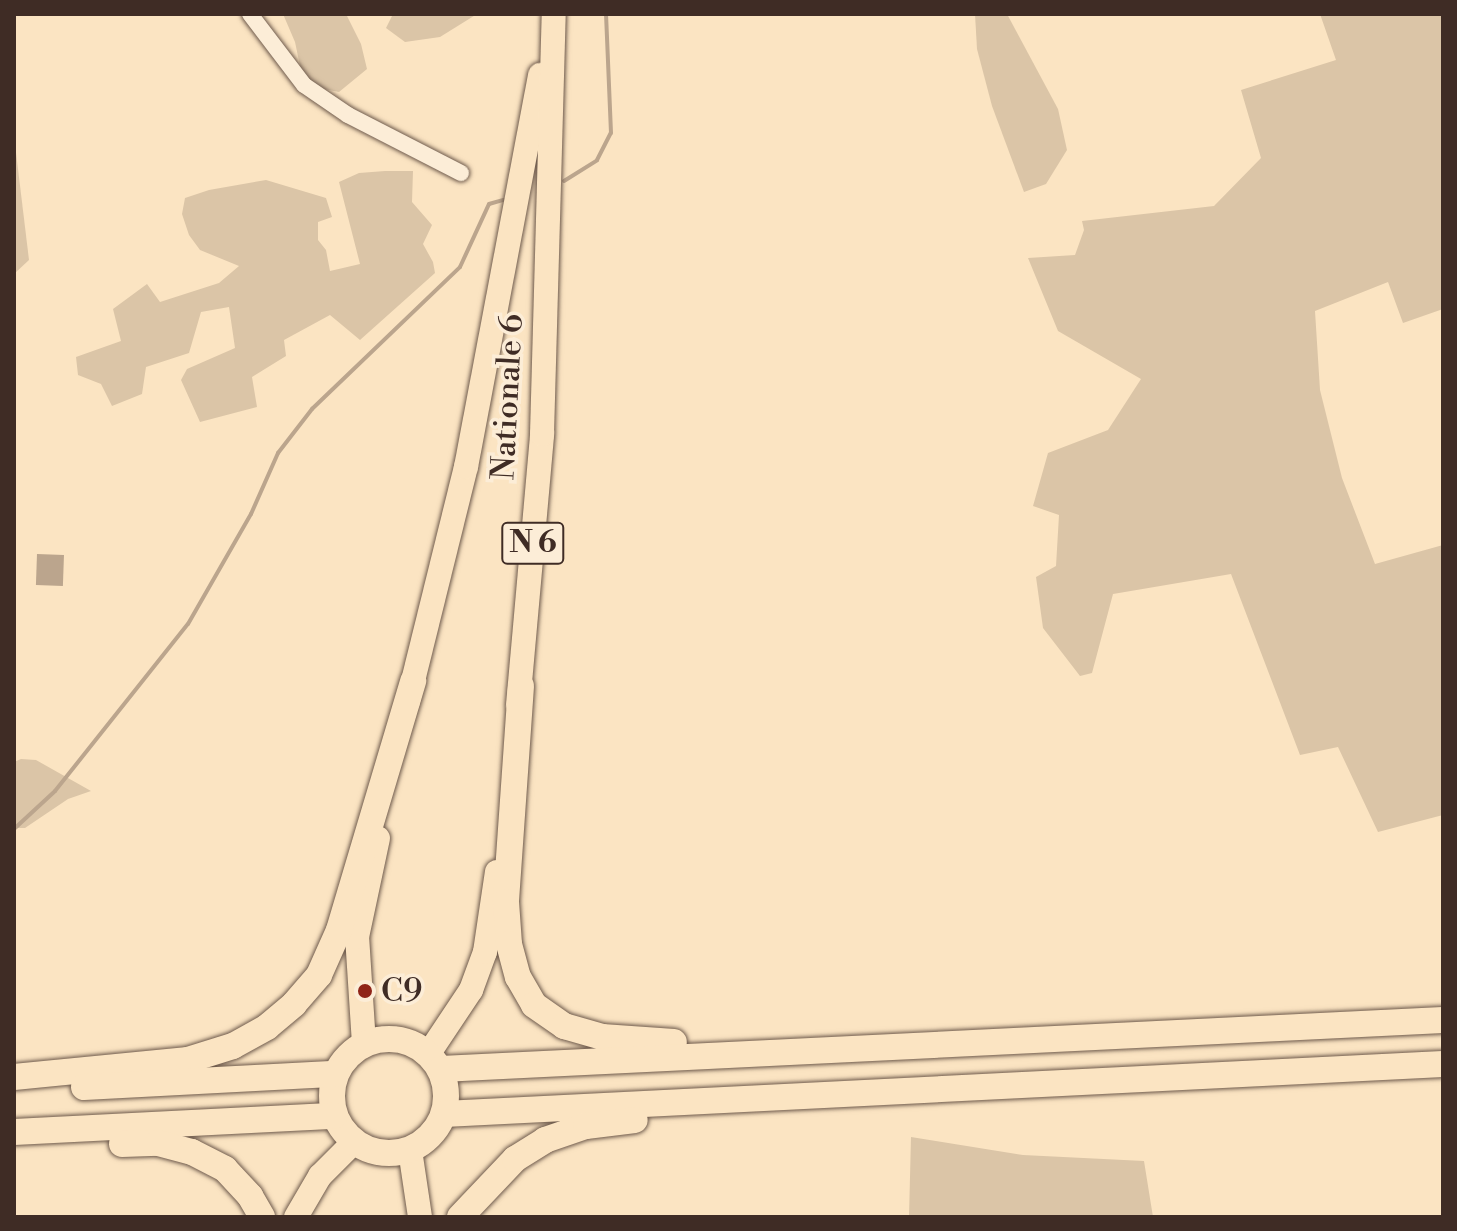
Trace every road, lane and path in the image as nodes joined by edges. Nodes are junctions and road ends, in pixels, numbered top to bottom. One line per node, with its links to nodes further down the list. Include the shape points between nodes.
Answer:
1 (250, 14): 3 (street, via 304,85 348,115)
2 (553, 14): 4 (main road, Nationale 6 / N 6, via 466,467); 5 (main road, Nationale 6 / N 6, via 542,434)
3 (461, 173)
4 (413, 681): 8 (main road, Nationale 6 / N 6, via 357,937); 12 (highway, via 339,930 319,975 294,1004 233,1046 188,1060)
5 (521, 686): 7 (highway, via 506,902 509,944 518,977 534,1005 564,1026 602,1037 653,1042); 9 (main road, Nationale 6 / N 6, via 485,952)
6 (1443, 1020): 7 (highway)
7 (1066, 1040): 9 (highway)
8 (364, 1044): 9 (highway, via 398,1039); 11 (highway)
9 (435, 1061): 15 (highway, via 447,1099)
10 (1443, 1064): 13 (highway)
11 (336, 1074): 14 (highway); 16 (highway)
12 (14, 1077)
13 (1068, 1083): 15 (highway); 24 (highway, via 586,1126 545,1140 515,1159)
14 (14, 1091)
15 (444, 1114): 20 (highway, via 431,1135)
16 (335, 1116): 17 (highway); 18 (highway)
17 (14, 1132)
18 (354, 1142): 20 (highway, via 391,1154); 22 (main road, via 320,1176)
19 (14, 1147): 21 (highway, via 158,1143 192,1152 225,1169)
20 (410, 1150): 23 (main road)
21 (262, 1217)
22 (296, 1217)
23 (420, 1217)
24 (460, 1217)

